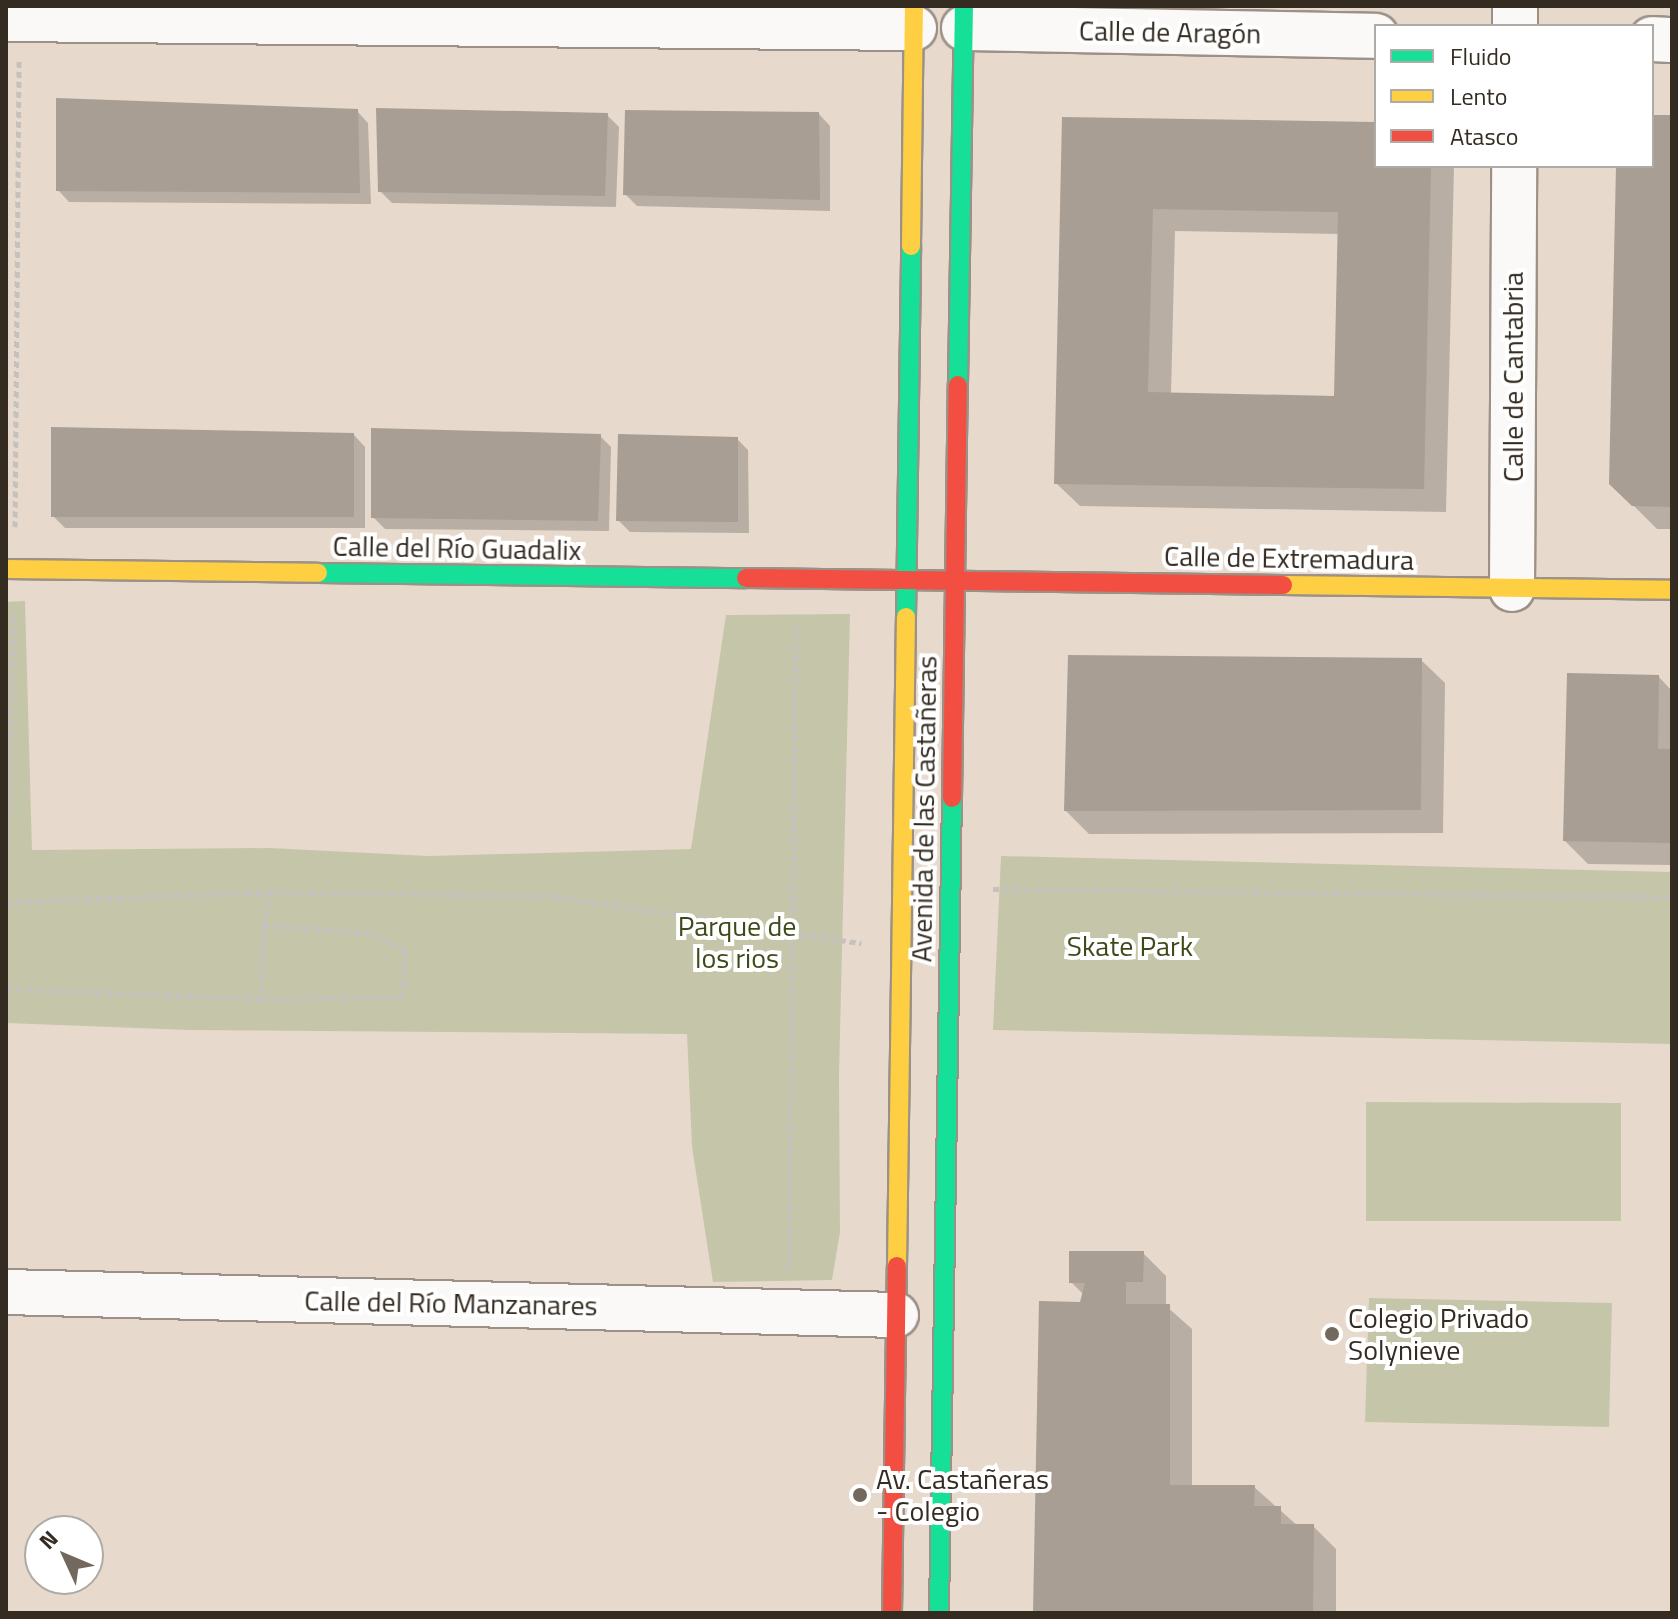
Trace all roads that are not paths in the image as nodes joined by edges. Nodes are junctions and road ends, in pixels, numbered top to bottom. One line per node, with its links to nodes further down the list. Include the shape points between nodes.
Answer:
1 (914, 17): 3 (street); 7 (street, Avenida de las Castañeras)
2 (964, 17): 4 (street, Calle de Aragón); 8 (street, Avenida de las Castañeras)
3 (13, 19)
4 (1374, 36)
5 (1514, 168): 9 (street, Calle de Cantabria)
6 (10, 569): 7 (street, Calle del Río Guadalix)
7 (906, 583): 8 (street, Calle de Extremadura); 12 (street, Avenida de las Castañeras)
8 (955, 583): 9 (street, Calle de Extremadura); 14 (street, Avenida de las Castañeras)
9 (1512, 589): 10 (street, Calle de Extremadura)
10 (1672, 590)
11 (6, 1292): 12 (street, Calle del Río Manzanares)
12 (896, 1315): 13 (street, Avenida de las Castañeras)
13 (892, 1613)
14 (939, 1613)

